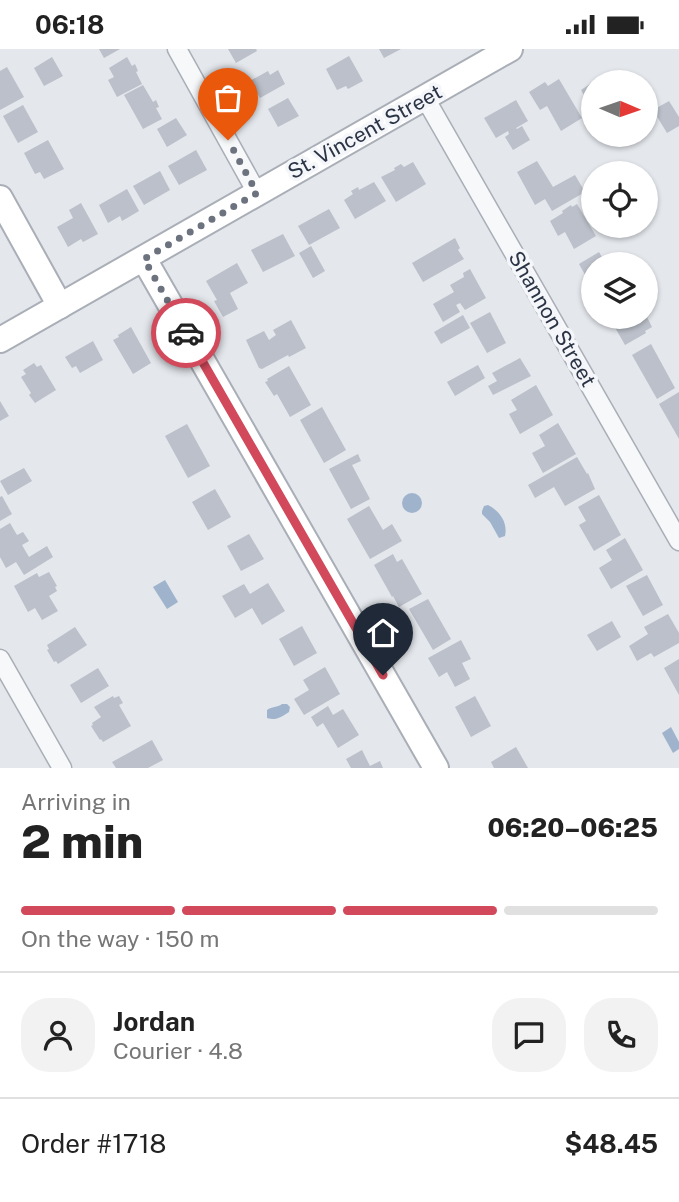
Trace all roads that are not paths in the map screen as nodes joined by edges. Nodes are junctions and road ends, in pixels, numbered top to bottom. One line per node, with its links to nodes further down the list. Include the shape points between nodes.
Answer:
1 (177, 49): 4 (street)
2 (510, 49): 3 (street, St. Vincent Street)
3 (425, 98): 4 (street, St. Vincent Street); 9 (street, Shannon Street)
4 (257, 193): 6 (street, St. Vincent Street)
5 (0, 198): 7 (street)
6 (144, 259): 7 (street, St. Vincent Street); 12 (street)
7 (60, 306): 8 (street, St. Vincent Street)
8 (0, 340)
9 (679, 541)
10 (0, 659): 11 (street)
11 (62, 768)
12 (436, 768)

